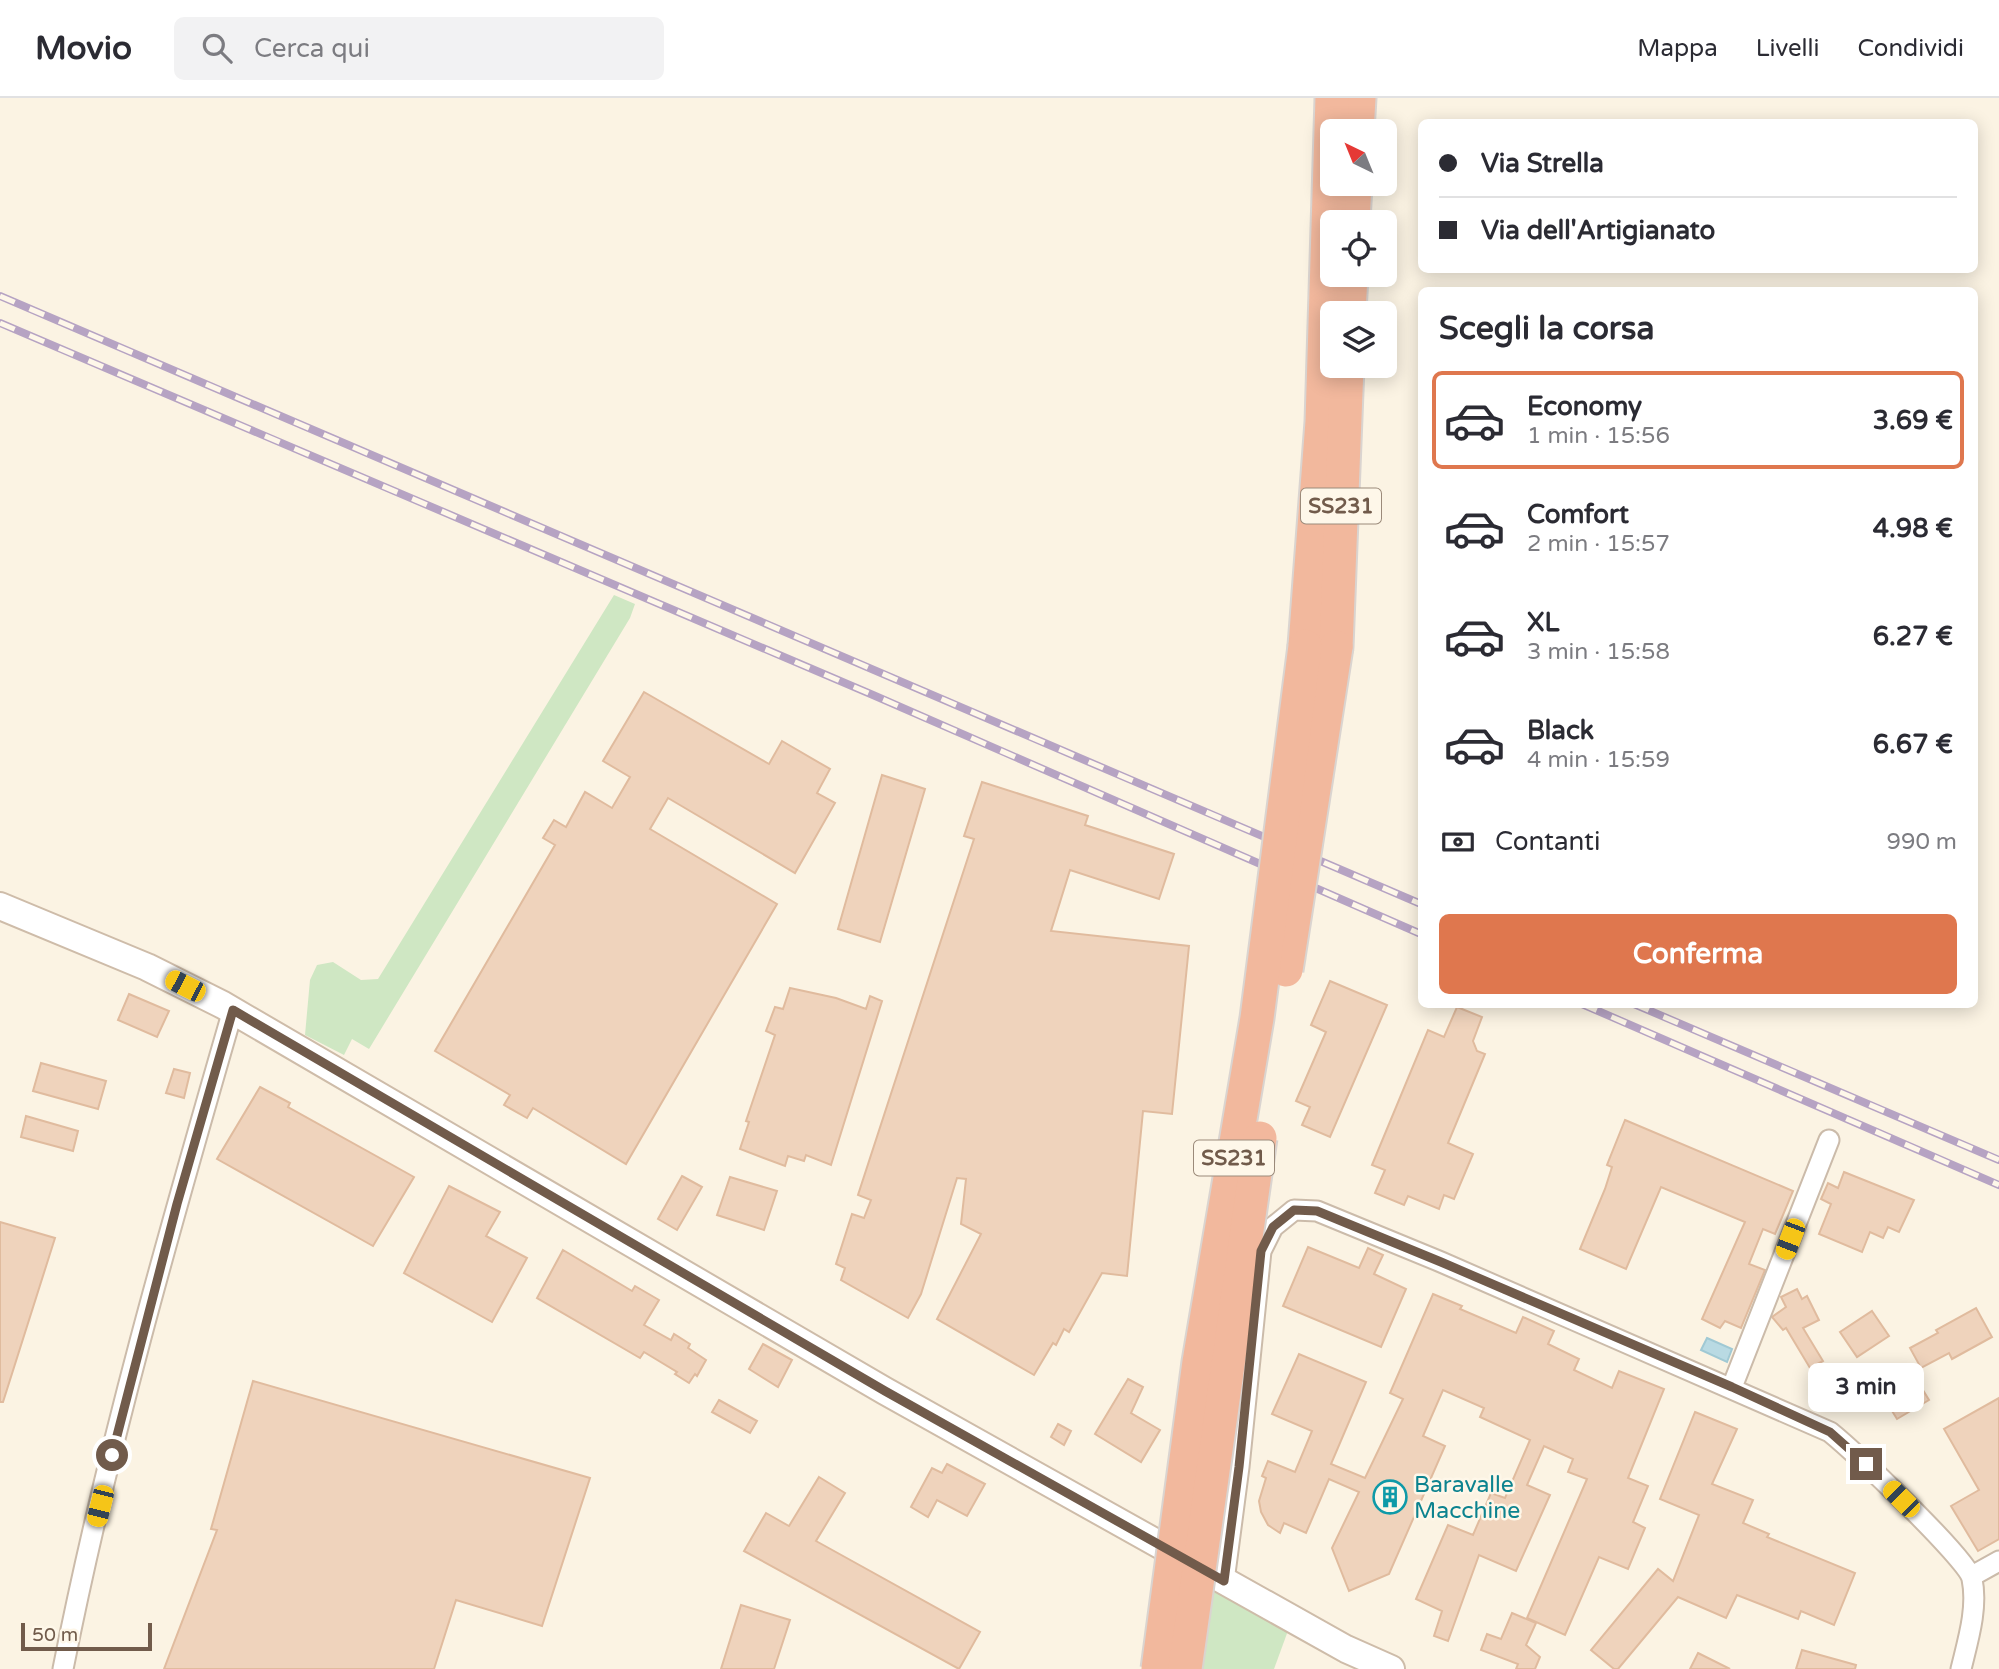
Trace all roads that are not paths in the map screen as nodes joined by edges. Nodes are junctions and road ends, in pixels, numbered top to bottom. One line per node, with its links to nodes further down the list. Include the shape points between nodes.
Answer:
1 (1332, 98): 5 (highway, SS231, via 1322,422)
2 (1359, 98): 3 (highway)
3 (1358, 119)
4 (1346, 378): 5 (highway, SS231)
5 (1321, 647): 14 (highway, SS231, bridge, via 1199,1362); 15 (highway, SS231, bridge)
6 (0, 906): 7 (street, via 147,967)
7 (233, 1010): 12 (street, via 885,1391); 13 (street, via 124,1404)
8 (1829, 1140): 9 (street)
9 (1732, 1387): 11 (street, via 1839,1439); 12 (street, via 1317,1211 1294,1210 1273,1227 1261,1251)
10 (1999, 1561): 11 (street)
11 (1972, 1576): 17 (street, via 1973,1608)
12 (1224, 1581): 16 (street)
13 (63, 1669)
14 (1158, 1669)
15 (1185, 1669)
16 (1391, 1669)
17 (1961, 1669)

